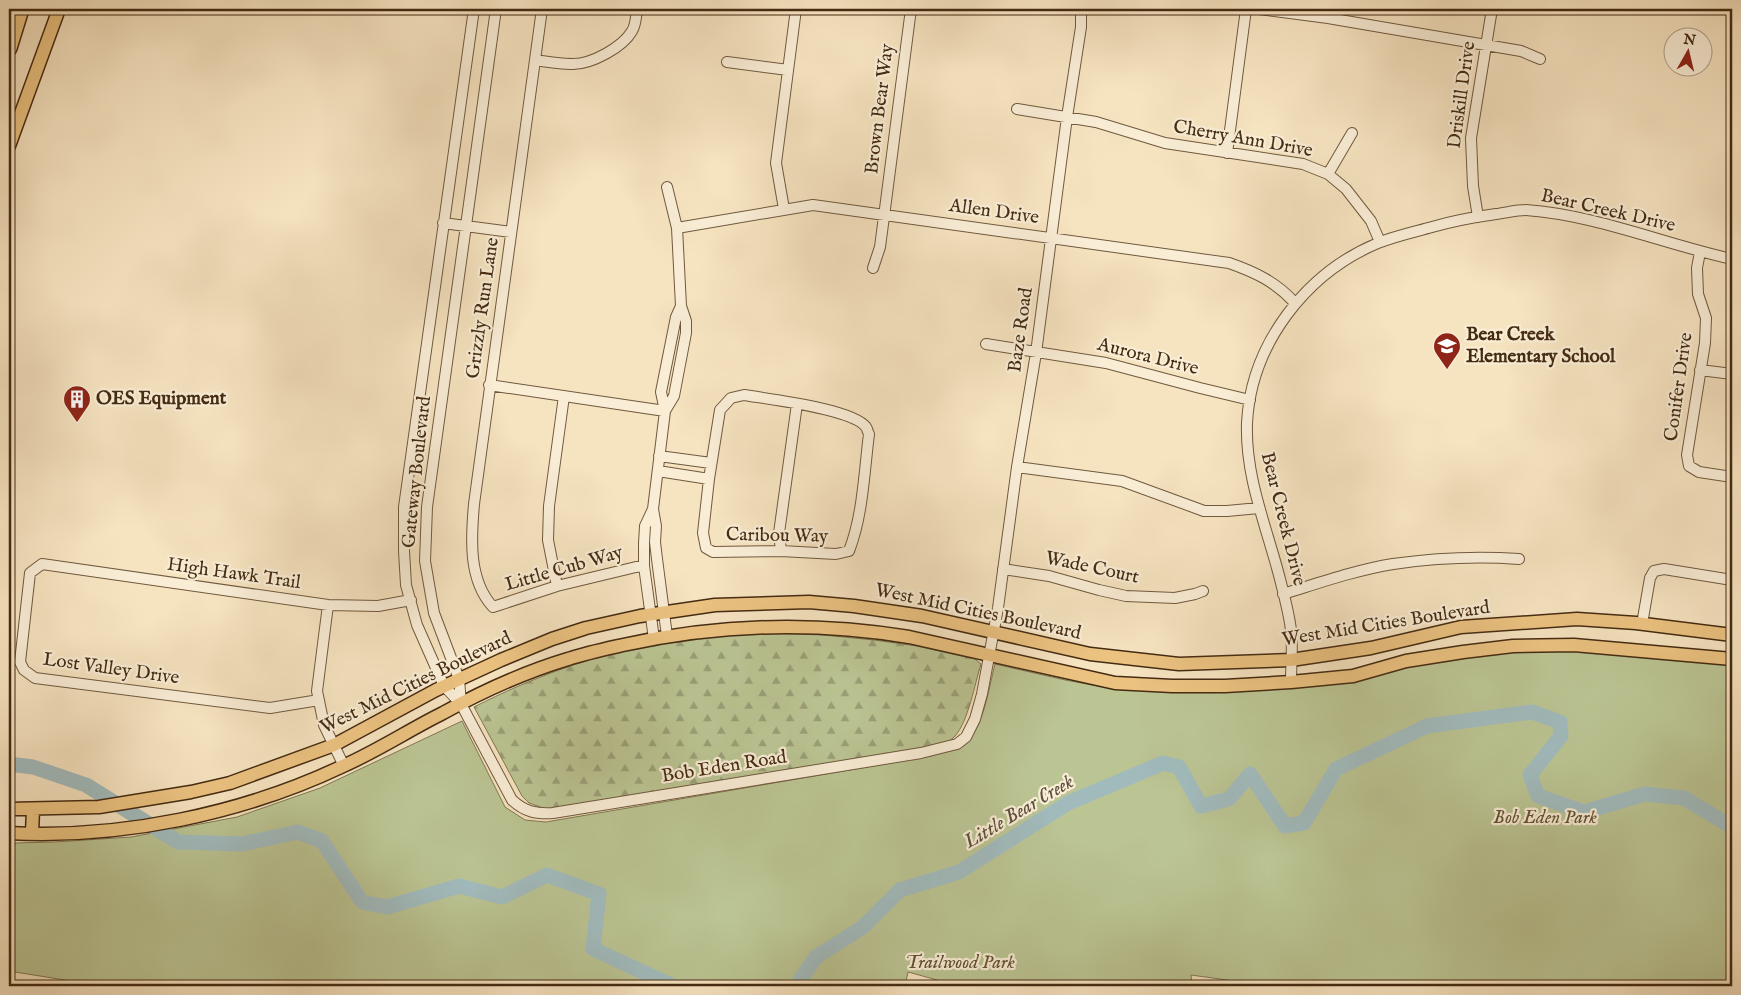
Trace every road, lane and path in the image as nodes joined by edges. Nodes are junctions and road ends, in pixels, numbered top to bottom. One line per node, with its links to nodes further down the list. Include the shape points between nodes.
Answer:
1 (21, 9): 14 (highway)
2 (58, 9): 22 (main road)
3 (474, 9): 29 (street, Gateway Boulevard)
4 (496, 9): 30 (street, Gateway Boulevard)
5 (542, 9): 15 (street, Grizzly Run Lane)
6 (637, 9): 15 (street, via 633,29 626,39 602,56 587,63 573,64)
7 (796, 9): 18 (street)
8 (911, 9): 27 (street, Brown Bear Way)
9 (1081, 9): 20 (street, Baze Road)
10 (1246, 9): 23 (street)
11 (1259, 9): 13 (street)
12 (1492, 9): 13 (street, Driskill Drive)
13 (1486, 46): 16 (street, via 1522,51); 28 (street, Driskill Drive, via 1471,138)
14 (9, 48)
15 (535, 60): 32 (street, Grizzly Run Lane)
16 (1540, 60)
17 (727, 62): 18 (street)
18 (788, 70): 26 (street, via 776,163)
19 (1017, 109): 20 (street, Cherry Ann Drive)
20 (1067, 117): 23 (street, Cherry Ann Drive, via 1096,122 1165,143); 33 (street, Baze Road)
21 (1352, 133): 24 (street)
22 (9, 146)
23 (1227, 153): 24 (street, Cherry Ann Drive, via 1303,164)
24 (1328, 174): 34 (street, Cherry Ann Drive, via 1361,206)
25 (666, 187): 31 (street)
26 (784, 208): 27 (street, Allen Drive, via 813,205); 31 (street, Allen Drive)
27 (884, 214): 33 (street, Allen Drive); 37 (street, Brown Bear Way, via 880,247)
28 (1478, 217): 34 (street, Bear Creek Drive, via 1444,223); 35 (street, Bear Creek Drive, via 1522,210 1549,212)
29 (443, 223): 30 (street); 65 (street, Gateway Boulevard, via 404,507 406,585)
30 (465, 226): 32 (street); 77 (street, Gateway Boulevard, via 427,507 425,561 434,613)
31 (677, 228): 47 (street, via 680,322 662,392)
32 (511, 232): 43 (street, Grizzly Run Lane)
33 (1050, 238): 38 (street, Allen Drive, via 1229,263 1272,282); 40 (street, Baze Road)
34 (1380, 242): 38 (street, Bear Creek Drive, via 1337,266)
35 (1700, 252): 36 (street, Bear Creek Drive); 41 (street, Conifer Drive, via 1698,294 1706,318)
36 (1732, 259)
37 (873, 268)
38 (1295, 303): 45 (street, Bear Creek Drive, via 1263,355)
39 (986, 344): 40 (street, Aurora Drive)
40 (1036, 352): 45 (street, Aurora Drive, via 1106,363); 50 (street, Baze Road)
41 (1700, 370): 42 (street); 52 (street, Conifer Drive, via 1687,455 1689,466 1699,472)
42 (1732, 374)
43 (490, 385): 44 (street); 67 (street, Grizzly Run Lane, via 472,527 476,578 484,598)
44 (564, 396): 47 (street); 62 (street, via 548,532)
45 (1250, 400): 54 (street, Bear Creek Drive, via 1248,451)
46 (797, 404): 49 (street, via 744,395 731,398 720,410); 56 (street, via 779,533); 56 (street, Caribou Way, via 838,412 862,423 869,434 855,538 849,551 836,554)
47 (665, 410): 48 (street)
48 (660, 456): 49 (street); 51 (street)
49 (711, 464): 53 (street)
50 (1017, 467): 54 (street, via 1122,481 1204,511); 60 (street, Baze Road)
51 (658, 471): 53 (street); 55 (street)
52 (1732, 477)
53 (709, 479): 56 (street, Caribou Way, via 703,533 706,548 713,552)
54 (1260, 508): 64 (street, Bear Creek Drive)
55 (653, 509): 59 (street, via 644,526); 68 (street)
56 (780, 551)
57 (1519, 559): 64 (street, via 1445,558 1392,564)
58 (53, 565): 66 (street, High Hawk Trail); 80 (street, Lost Valley Drive, via 42,564 30,573 20,662 24,670 35,678 270,708)
59 (644, 566): 62 (street, Little Cub Way); 68 (street)
60 (1003, 569): 63 (street, Wade Court, via 1049,576 1126,596 1174,598); 70 (street, Baze Road)
61 (1732, 580): 69 (street, via 1664,569 1654,572 1650,578)
62 (557, 586): 67 (street, Little Cub Way)
63 (1203, 590)
64 (1283, 594): 76 (street, Bear Creek Drive, via 1291,630)
65 (411, 600): 66 (street, High Hawk Trail, via 378,606); 79 (street, Gateway Boulevard, via 417,625)
66 (328, 605): 80 (street, via 317,691)
67 (493, 607)
68 (657, 613): 70 (main road, West Mid Cities Boulevard, via 715,605 810,602 914,614); 72 (street); 73 (street); 77 (main road, West Mid Cities Boulevard, via 577,631)
69 (1642, 624): 71 (main road, West Mid Cities Boulevard); 76 (main road, West Mid Cities Boulevard, via 1577,619 1461,627 1371,648)
70 (993, 632): 74 (street, Baze Road); 76 (main road, West Mid Cities Boulevard, via 1090,654 1179,664)
71 (1732, 635)
72 (667, 636): 73 (main road, West Mid Cities Boulevard); 74 (main road, West Mid Cities Boulevard, via 751,627 809,626 894,635)
73 (654, 639): 81 (main road, West Mid Cities Boulevard, via 569,658)
74 (989, 655): 78 (main road, West Mid Cities Boulevard, via 1115,682 1225,686); 81 (street, Bob Eden Road, via 975,719 966,737 957,744 902,756 553,813 529,812 512,800)
75 (1732, 659): 78 (main road, West Mid Cities Boulevard, via 1574,645 1513,646 1406,661 1353,676)
76 (1291, 660): 78 (street, Bear Creek Drive)
77 (459, 679): 79 (main road, West Mid Cities Boulevard); 81 (street, Gateway Boulevard)
78 (1291, 682)
79 (444, 686): 81 (street, Gateway Boulevard); 82 (main road, West Mid Cities Boulevard)
80 (319, 700): 82 (street, via 324,725)
81 (461, 704): 83 (main road, West Mid Cities Boulevard)
82 (334, 745): 83 (street); 85 (main road, West Mid Cities Boulevard, via 230,783 191,792 100,807)
83 (344, 766): 87 (main road, West Mid Cities Boulevard, via 215,812 136,827)
84 (9, 809): 85 (main road, West Mid Cities Boulevard)
85 (33, 809): 87 (main road)
86 (9, 833): 87 (main road, West Mid Cities Boulevard)
87 (32, 834)

